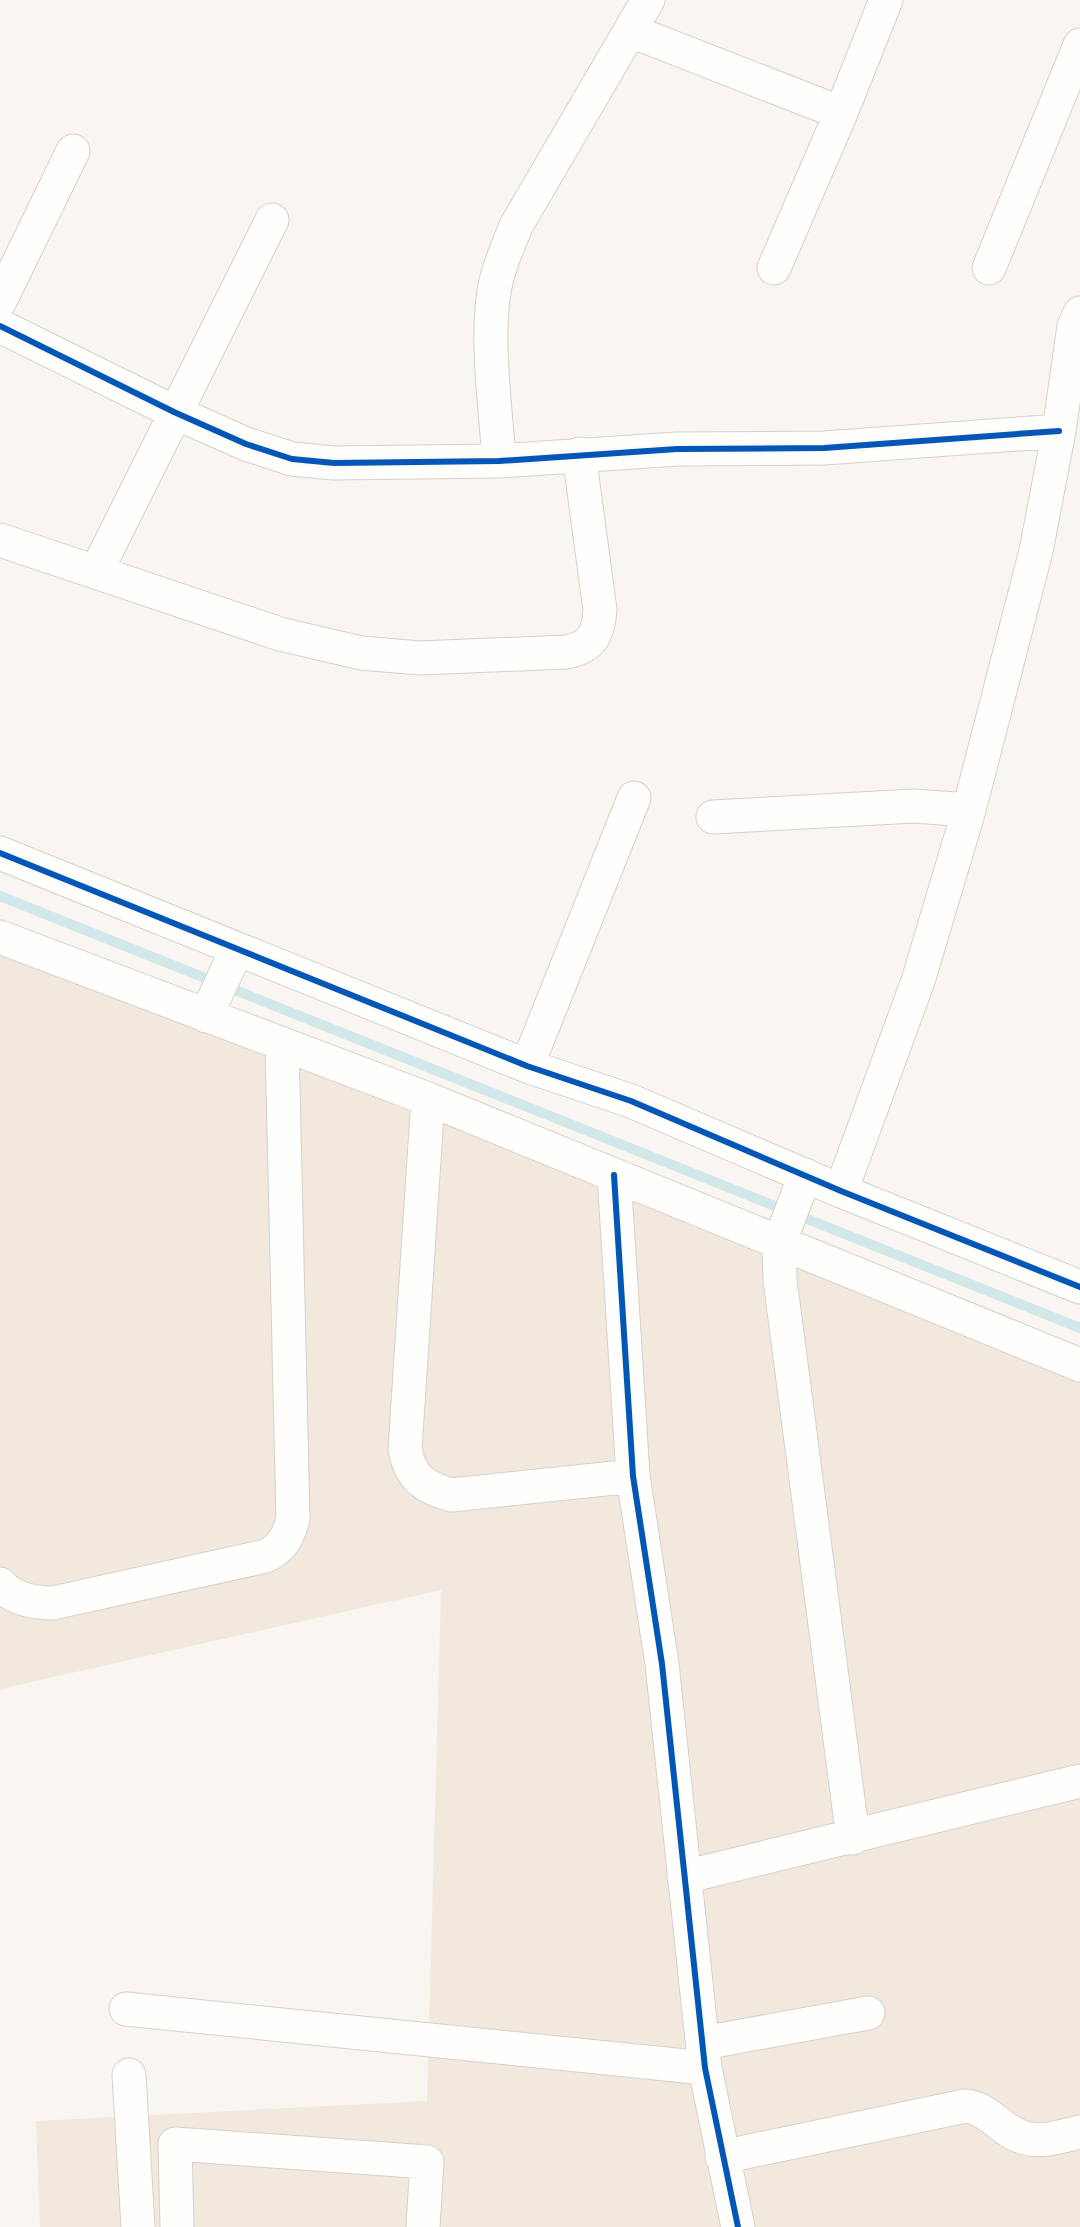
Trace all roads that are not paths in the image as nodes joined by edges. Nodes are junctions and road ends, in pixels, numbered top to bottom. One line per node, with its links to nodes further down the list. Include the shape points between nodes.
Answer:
1 (648, 0): 3 (street)
2 (886, 0): 5 (street)
3 (631, 31): 5 (street); 16 (street, via 516,226 502,261 492,322)
4 (1080, 45): 9 (street)
5 (841, 113): 8 (street)
6 (73, 151): 10 (street)
7 (272, 220): 13 (street)
8 (774, 267)
9 (989, 268)
10 (0, 301)
11 (1080, 313): 14 (street, via 1074,326)
12 (0, 326): 13 (street)
13 (174, 412): 16 (street, via 246,444 292,459 334,464); 18 (street)
14 (1059, 431): 15 (street, via 824,448); 20 (street, via 1036,551)
15 (579, 454): 16 (street); 18 (street, via 600,610 599,626 584,648 420,658 361,653 280,634)
16 (499, 461)
17 (0, 540): 18 (street)
18 (96, 572)
19 (634, 798): 26 (street)
20 (969, 810): 21 (street, via 914,806); 29 (street, via 918,981)
21 (712, 817)
22 (0, 853): 24 (street)
23 (0, 937): 24 (street)
24 (221, 983): 25 (street); 26 (street)
25 (282, 1044): 27 (street); 34 (street, via 292,1507 289,1534 280,1549 266,1556 53,1602 36,1603 16,1597)
26 (527, 1066): 30 (street, via 631,1101)
27 (428, 1099): 28 (street); 33 (street, via 405,1449 408,1464 417,1480 433,1491 452,1495)
28 (614, 1175): 30 (street); 33 (street)
29 (841, 1191): 30 (street); 31 (street)
30 (792, 1211): 32 (street); 36 (street, via 780,1280)
31 (1080, 1287)
32 (1080, 1365)
33 (633, 1476): 37 (street, via 662,1664)
34 (0, 1584)
35 (1080, 1781): 36 (street)
36 (853, 1838): 37 (street)
37 (684, 1878): 40 (street)
38 (126, 2009): 40 (street)
39 (868, 2013): 40 (street)
40 (704, 2055): 43 (street)
41 (129, 2075): 44 (street)
42 (1080, 2132): 43 (street, via 1027,2139 975,2107 965,2106)
43 (722, 2157): 47 (street)
44 (138, 2227)
45 (177, 2227): 46 (street, via 175,2144 427,2162)
46 (423, 2227)
47 (738, 2227)

